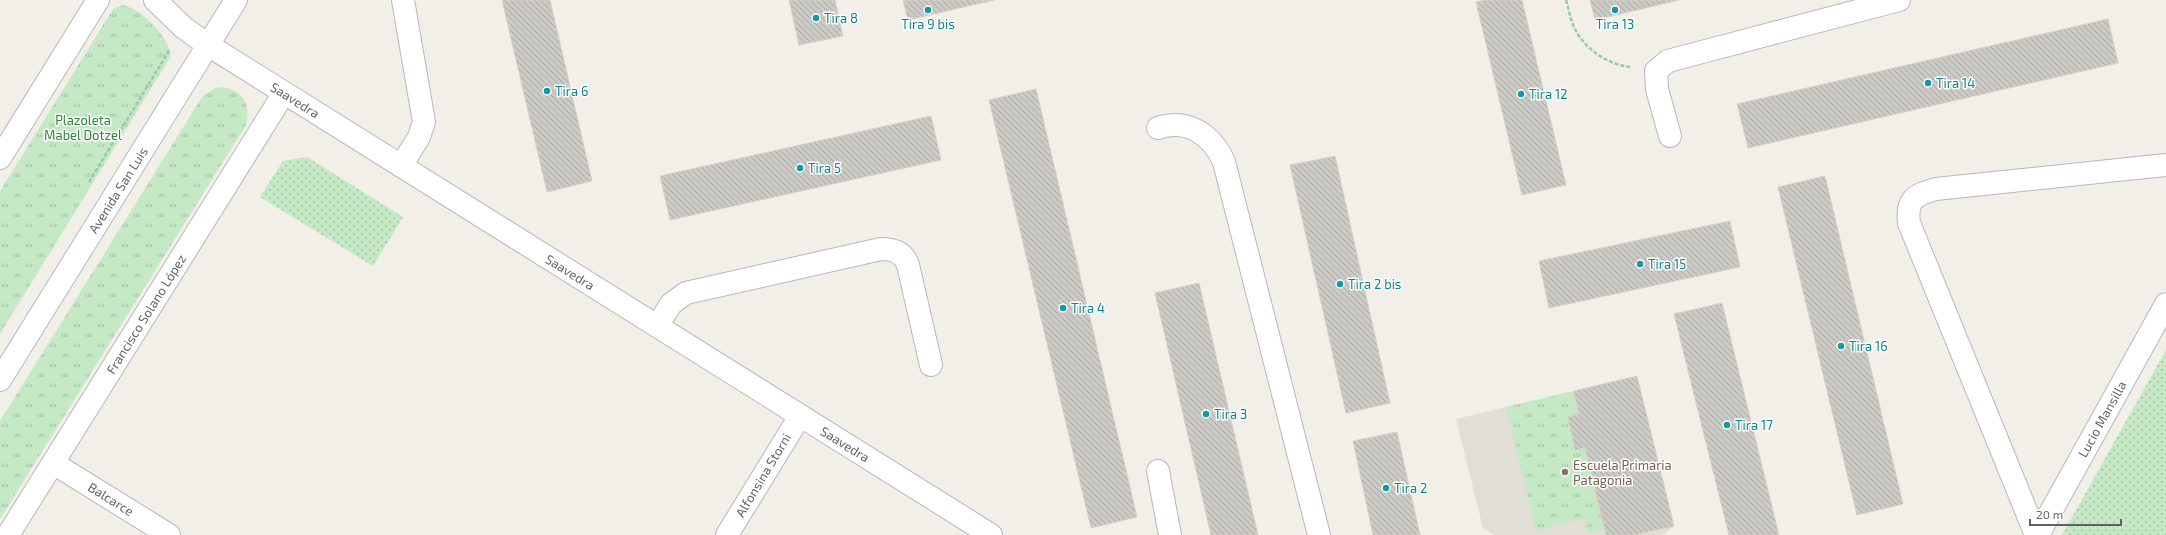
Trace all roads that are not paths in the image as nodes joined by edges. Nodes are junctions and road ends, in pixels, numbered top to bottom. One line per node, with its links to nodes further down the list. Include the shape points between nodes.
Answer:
1 (98, 0): 10 (street)
2 (236, 0): 6 (street, Avenida San Luis)
3 (403, 0): 12 (street, via 424,122 419,137)
4 (1898, 0): 9 (street, via 1668,61 1656,70 1657,89)
5 (159, 2): 6 (street, Saavedra, via 188,31)
6 (208, 46): 7 (street, Saavedra); 16 (street, Avenida San Luis)
7 (284, 92): 12 (street, Saavedra); 18 (street, Francisco Solano López)
8 (1158, 128): 25 (street, via 1178,124 1197,130 1213,143 1224,162)
9 (1670, 136)
10 (0, 158)
11 (2166, 165): 26 (street, via 1936,189 1924,192 1912,200 1907,210 1909,223)
12 (401, 166): 14 (street, Saavedra)
13 (2166, 304): 26 (street, Lucio Mansilla)
14 (657, 326): 15 (street, via 671,304 686,293 881,249 891,249 902,255 908,265); 17 (street, Saavedra)
15 (931, 365)
16 (0, 380)
17 (800, 416): 22 (street, Alfonsina Storni); 23 (street, Saavedra)
18 (53, 463): 20 (street, Francisco Solano López); 21 (street, Balcarce)
19 (1158, 471): 24 (street)
20 (8, 535)
21 (169, 535)
22 (727, 535)
23 (991, 535)
24 (1170, 535)
25 (1319, 535)
26 (2037, 535)

